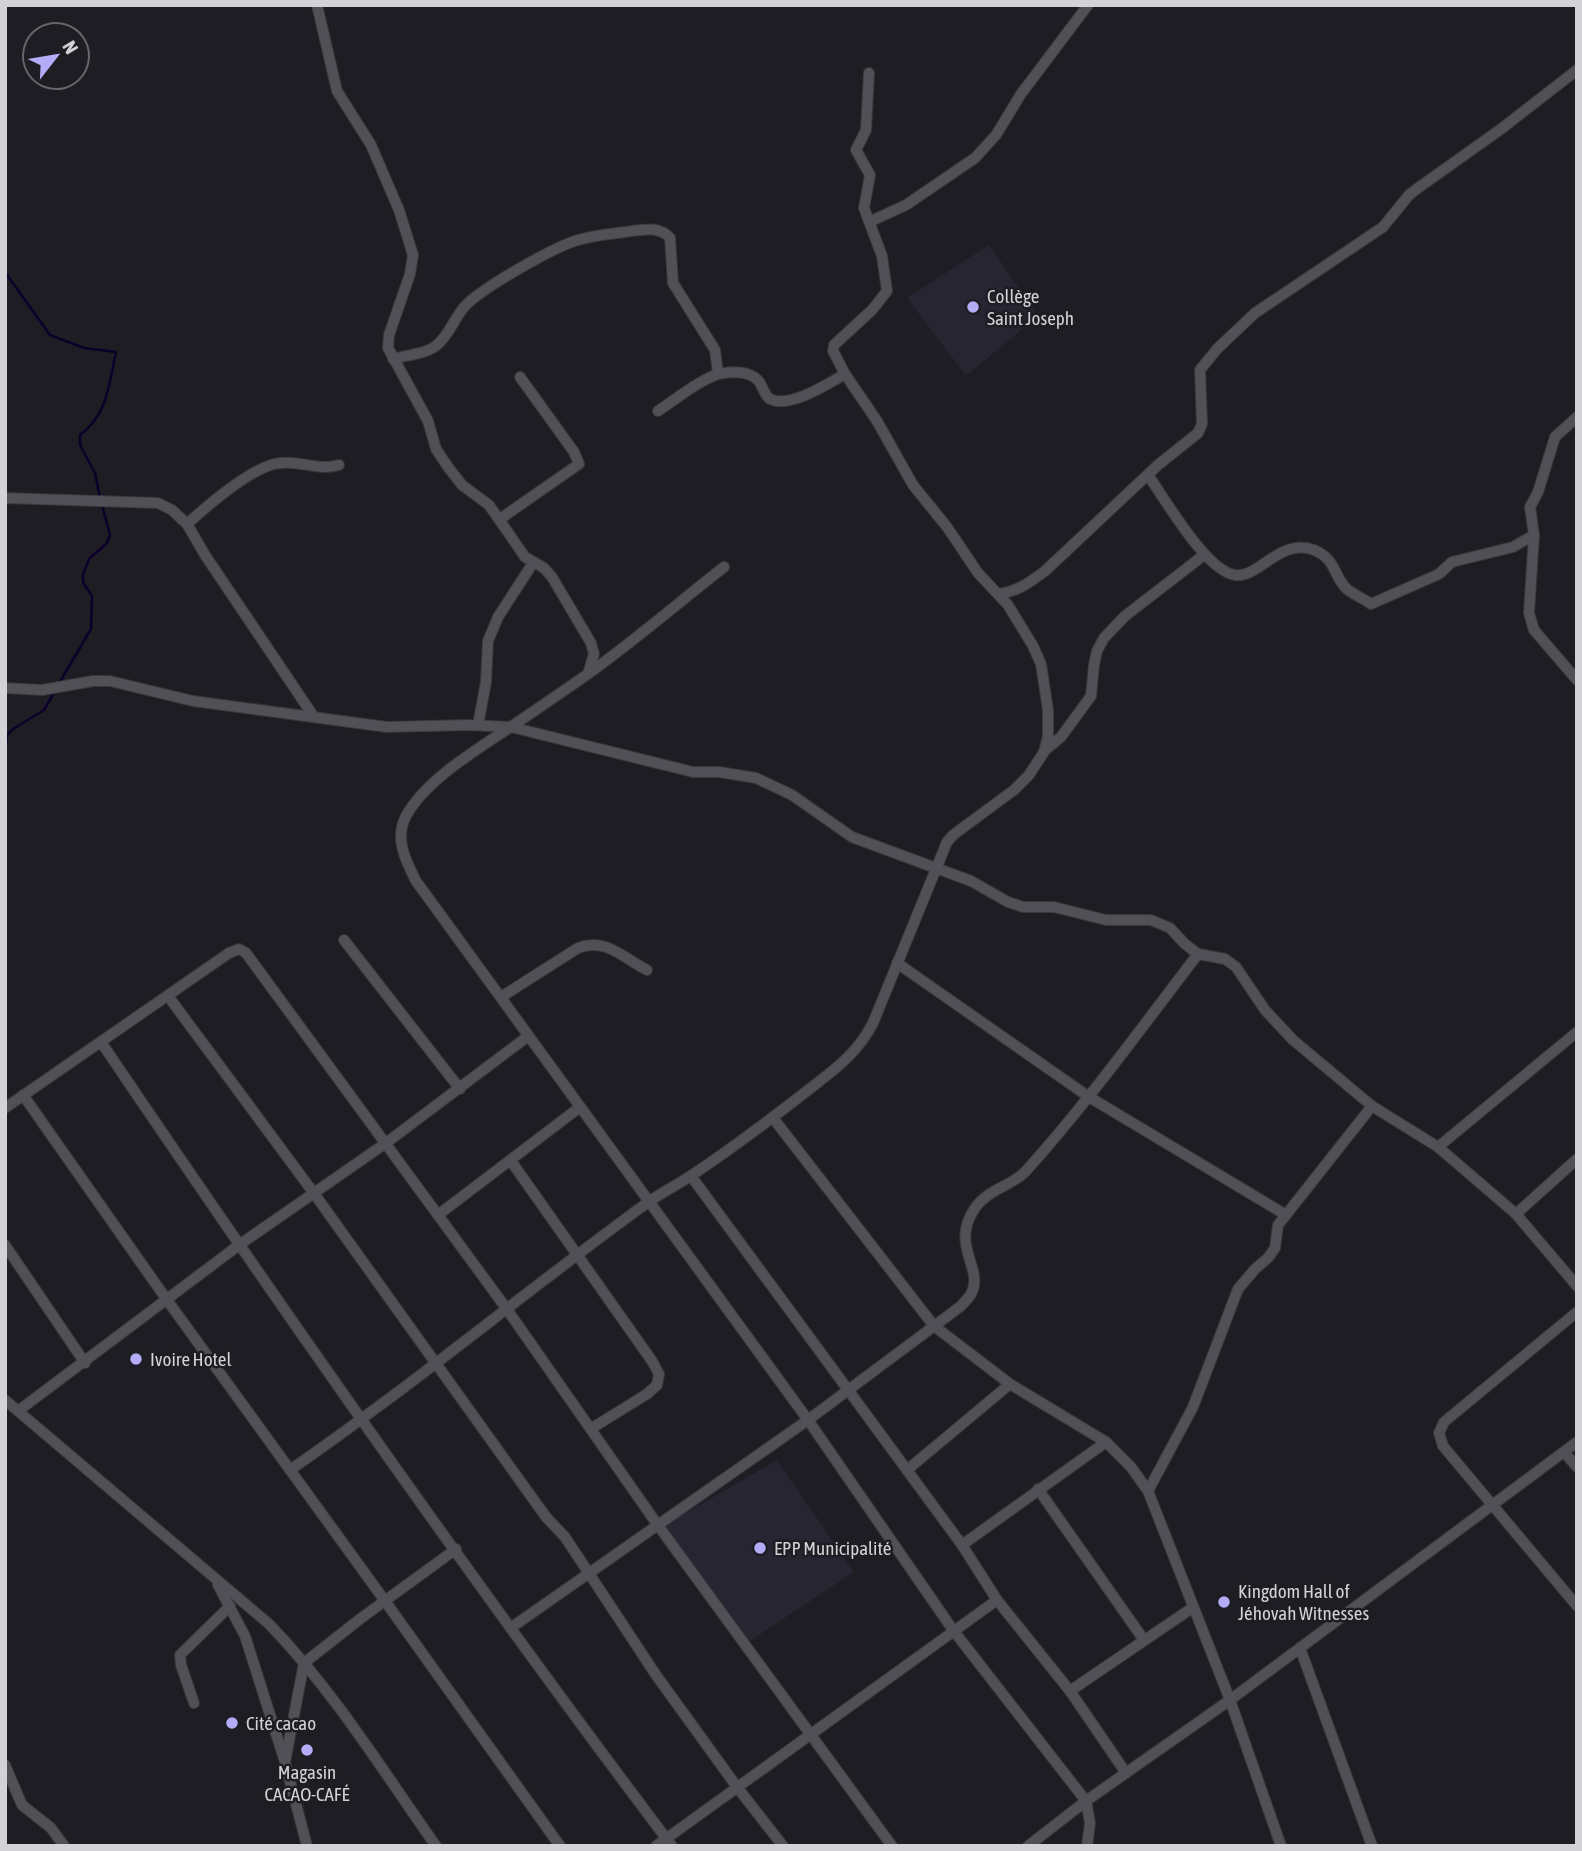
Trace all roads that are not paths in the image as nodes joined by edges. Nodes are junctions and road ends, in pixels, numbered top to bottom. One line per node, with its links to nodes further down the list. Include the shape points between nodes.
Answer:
1 (317, 5): 6 (street, via 337,91 371,145 413,255 388,335)
2 (1088, 5): 5 (street, via 1021,94 1004,125 975,158 906,205)
3 (1577, 70): 13 (street, via 1409,195 1383,227 1255,313 1200,370 1202,424 1198,433)
4 (869, 73): 5 (street, via 866,130 856,150 870,175 864,208)
5 (869, 222): 8 (street, via 882,256 887,291 834,345)
6 (393, 359): 7 (street, via 438,345 470,302 549,253 580,239 658,229 670,238 673,283 715,350); 15 (street, via 448,467)
7 (718, 374): 8 (street, via 749,374 774,400 810,395); 10 (street)
8 (845, 374): 21 (street, via 913,485)
9 (520, 377): 15 (street, via 579,464)
10 (658, 411)
11 (1577, 417): 17 (street, via 1550,448 1530,507)
12 (339, 465): 16 (street, via 326,469 278,463 265,467)
13 (1148, 475): 18 (street); 21 (street, via 1045,571 1025,586)
14 (5, 498): 16 (street, via 158,503)
15 (500, 519): 19 (street, via 524,557)
16 (187, 524): 25 (street)
17 (1534, 535): 18 (street, via 1513,547 1452,562 1439,575 1371,604 1347,589 1331,561 1315,551 1301,547 1286,550 1246,574 1235,575); 23 (street, via 1529,613 1534,631)
18 (1204, 555): 28 (street, via 1125,616 1104,638 1094,665 1091,696 1061,737)
19 (533, 563): 22 (street, via 552,576 591,643 594,654); 26 (street, via 488,641)
20 (724, 567): 22 (street)
21 (999, 594): 28 (street, via 1041,664 1048,710)
22 (587, 674): 27 (street)
23 (1577, 680)
24 (5, 688): 25 (street, via 42,690 110,681 192,701)
25 (314, 717): 26 (street, via 387,727)
26 (478, 725): 27 (street)
27 (510, 727): 29 (street, via 693,772 756,778 792,795 852,836); 35 (street, via 458,763 414,804 404,818 400,837 404,859 416,881)
28 (1044, 751): 29 (street, via 1014,790 953,835)
29 (936, 867): 31 (street, via 1023,907 1054,907 1106,920 1151,920 1170,928); 32 (street)
30 (344, 940): 39 (street)
31 (1198, 954): 41 (street); 42 (street, via 1225,959 1236,967 1278,1025)
32 (897, 962): 41 (street); 45 (street, via 863,1042)
33 (648, 970): 35 (street, via 608,946 589,944)
34 (168, 996): 38 (street); 46 (street, via 234,949 242,950); 51 (street)
35 (501, 997): 37 (street)
36 (1577, 1032): 47 (street)
37 (527, 1037): 39 (street); 43 (street)
38 (101, 1042): 40 (street); 57 (street)
39 (460, 1089): 46 (street)
40 (23, 1095): 44 (street); 60 (street)
41 (1089, 1097): 55 (street); 63 (street, via 1024,1174 978,1204 966,1223 965,1241 975,1275 972,1292)
42 (1373, 1106): 47 (street); 55 (street)
43 (580, 1107): 49 (street); 52 (street)
44 (5, 1108)
45 (773, 1118): 50 (street); 63 (street)
46 (386, 1143): 51 (street); 53 (street)
47 (1438, 1147): 54 (street)
48 (1577, 1159): 54 (street)
49 (511, 1161): 53 (street); 58 (street)
50 (691, 1176): 52 (street); 67 (street)
51 (313, 1192): 57 (street); 65 (street)
52 (649, 1201): 58 (street); 71 (street)
53 (438, 1214): 61 (street)
54 (1516, 1214): 59 (street)
55 (1286, 1215): 80 (street, via 1278,1225 1275,1248 1238,1289 1193,1407)
56 (5, 1245): 64 (street)
57 (239, 1245): 60 (street); 70 (street)
58 (578, 1255): 61 (street); 72 (street, via 659,1374 657,1385 648,1394)
59 (1577, 1286)
60 (167, 1300): 64 (street); 77 (street)
61 (506, 1308): 65 (street); 72 (street)
62 (1577, 1312): 81 (street, via 1444,1422 1439,1433 1443,1446)
63 (934, 1326): 66 (street); 67 (street)
64 (85, 1363): 69 (street)
65 (434, 1363): 70 (street); 85 (street)
66 (1010, 1384): 73 (street); 78 (street)
67 (849, 1390): 71 (street); 78 (street)
68 (5, 1400): 69 (street)
69 (18, 1411): 86 (street)
70 (363, 1420): 77 (street); 84 (street)
71 (808, 1420): 82 (street); 93 (street)
72 (592, 1428): 82 (street)
73 (1106, 1442): 79 (street); 80 (street)
74 (1577, 1443): 75 (street)
75 (1564, 1452): 76 (street); 81 (street)
76 (1577, 1467)
77 (290, 1470): 88 (street)
78 (906, 1470): 83 (street)
79 (1038, 1489): 83 (street); 94 (street)
80 (1148, 1492): 91 (street)
81 (1492, 1506): 90 (street); 95 (street)
82 (657, 1524): 85 (street); 100 (street)
83 (962, 1545): 87 (street)
84 (456, 1549): 88 (street); 92 (street)
85 (589, 1574): 92 (street); 104 (street)
86 (215, 1578): 89 (street); 96 (street, via 269,1624)
87 (997, 1600): 93 (street); 97 (street)
88 (385, 1601): 96 (street); 110 (street)
89 (230, 1606): 99 (street, via 180,1654); 101 (street, via 245,1636)
90 (1577, 1606)
91 (1192, 1608): 94 (street); 98 (street)
92 (512, 1627): 106 (street)
93 (953, 1630): 100 (street); 105 (street)
94 (1144, 1640): 97 (street)
95 (1300, 1648): 98 (street); 117 (street)
96 (304, 1664): 101 (street); 109 (street)
97 (1070, 1691): 103 (street)
98 (1230, 1700): 103 (street); 116 (street)
99 (194, 1703)
100 (811, 1733): 104 (street); 113 (street)
101 (285, 1762): 108 (street)
102 (5, 1765): 107 (street, via 22,1805 51,1828)
103 (1126, 1773): 105 (street)
104 (737, 1787): 106 (street); 112 (street)
105 (1086, 1801): 114 (street); 115 (street, via 1090,1823)
106 (670, 1842): 111 (street)
107 (64, 1846)
108 (307, 1846)
109 (436, 1846)
110 (560, 1846)
111 (656, 1846)
112 (783, 1846)
113 (892, 1846)
114 (1027, 1846)
115 (1087, 1846)
116 (1282, 1846)
117 (1373, 1846)

